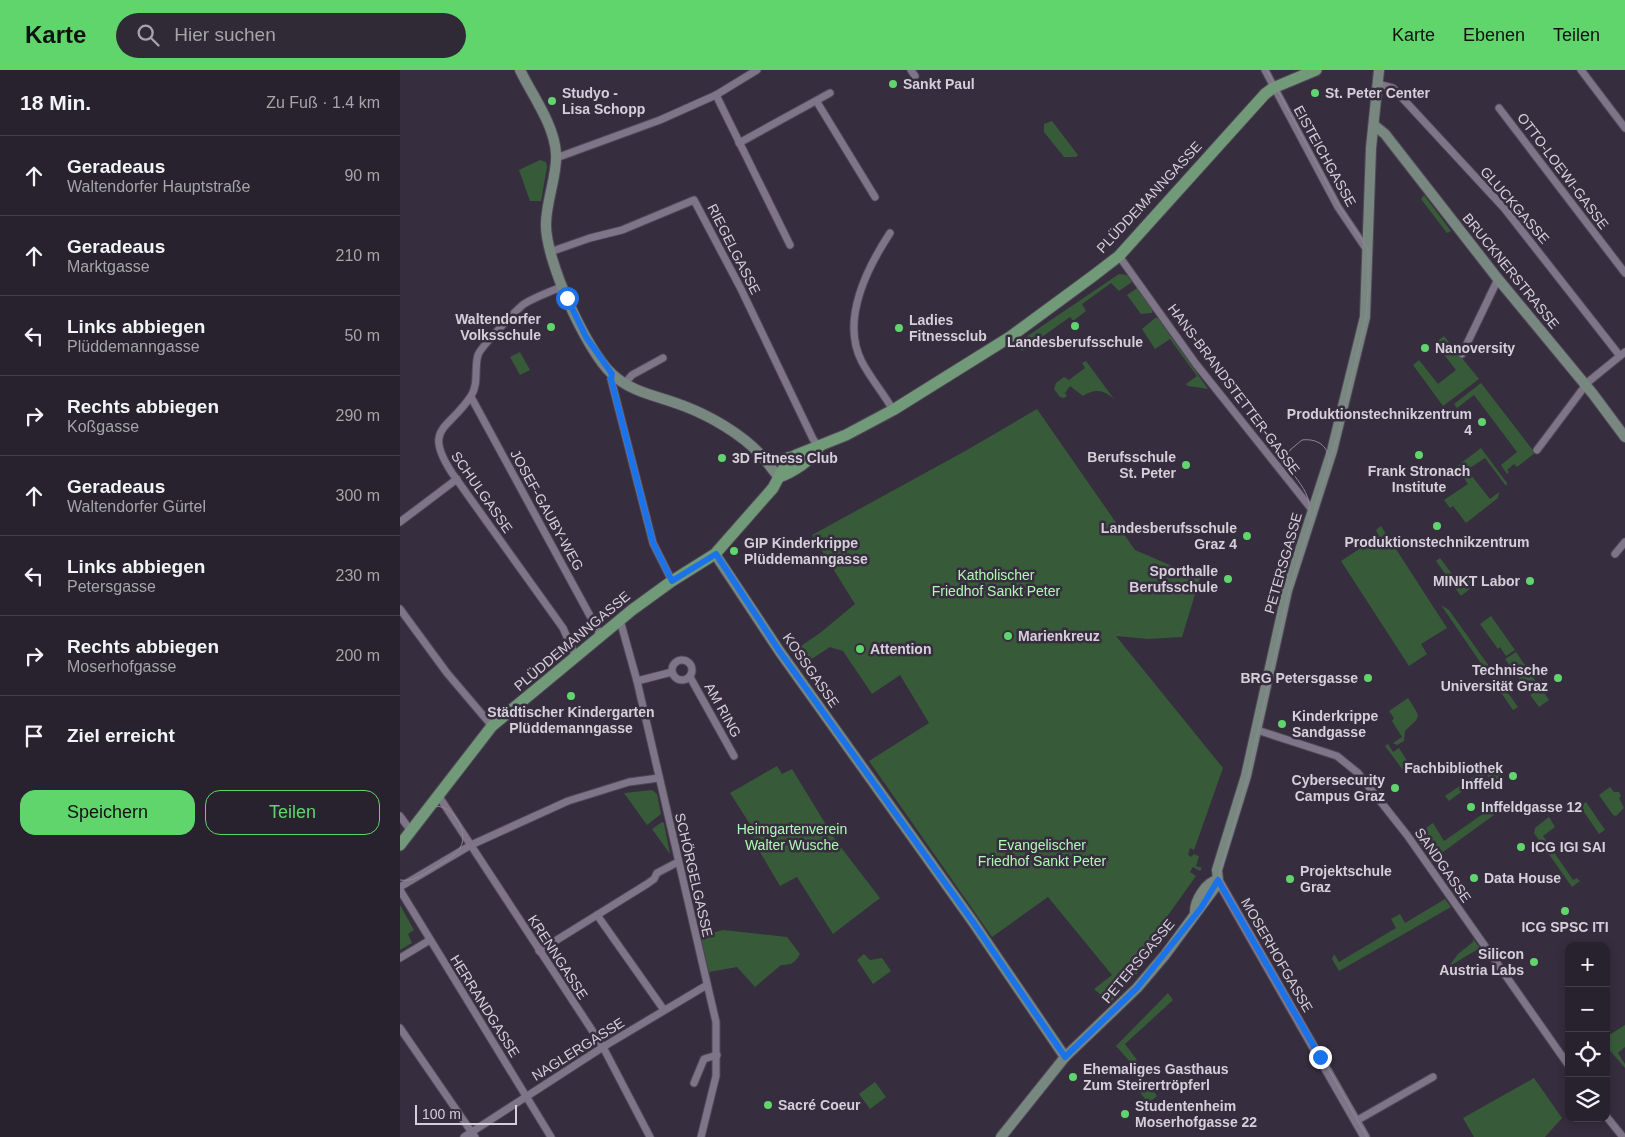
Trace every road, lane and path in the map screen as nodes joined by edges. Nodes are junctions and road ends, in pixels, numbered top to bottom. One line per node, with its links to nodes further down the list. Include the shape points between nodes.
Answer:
1 (520, 70): 16 (main road, via 549,130)
2 (757, 70): 10 (street)
3 (1265, 70): 8 (street, EISTEICHGASSE)
4 (1316, 70): 8 (main road, PLÜDDEMANNGASSE)
5 (1378, 70): 7 (main road, PETERSGASSE)
6 (1581, 70): 14 (street)
7 (1378, 84): 13 (main road, PETERSGASSE); 27 (street, GLUCKGASSE, via 1393,88 1504,208)
8 (1274, 88): 21 (street, EISTEICHGASSE, via 1338,207); 22 (main road, PLÜDDEMANNGASSE, via 1253,105)
9 (830, 93): 11 (street)
10 (716, 95): 15 (street); 16 (street, via 660,120)
11 (817, 102): 15 (street); 17 (street)
12 (1499, 108): 23 (street, OTTO-LOEWI-GASSE)
13 (1374, 125): 21 (main road, PETERSGASSE); 24 (main road, BRUCKNERSTRASSE, via 1391,142)
14 (1625, 128)
15 (739, 143): 19 (street)
16 (556, 158): 20 (main road, via 546,216)
17 (875, 196)
18 (890, 233): 33 (street, via 867,273 854,334 862,362)
19 (790, 245)
20 (550, 252): 25 (main road); 35 (street, RIEGELGASSE, via 628,228 694,200)
21 (1368, 253): 41 (main road, PETERSGASSE, via 1361,332 1337,435)
22 (1119, 256): 33 (main road, PLÜDDEMANNGASSE, via 1010,338); 41 (street, HANS-BRANDSTETTER-GASSE, via 1204,375)
23 (1625, 273)
24 (1498, 279): 26 (street); 31 (main road, BRUCKNERSTRASSE)
25 (563, 286): 29 (main road, via 586,337); 32 (street, SCHULGASSE, via 524,304 479,352 475,388)
26 (1462, 354)
27 (1622, 354): 31 (street)
28 (663, 358): 30 (street, via 632,375)
29 (612, 374): 30 (main road); 46 (street, via 649,528 657,553)
30 (625, 383): 38 (main road, via 711,419 740,437)
31 (1586, 385): 34 (main road, BRUCKNERSTRASSE); 36 (street)
32 (470, 397): 40 (street, SCHULGASSE, via 444,425 438,445 440,454); 49 (street, JOSEF-GAUBY-WEG)
33 (893, 410): 35 (main road, PLÜDDEMANNGASSE)
34 (1625, 437)
35 (819, 447): 37 (main road, PLÜDDEMANNGASSE); 39 (main road, PLÜDDEMANNGASSE, via 815,455 789,474)
36 (1536, 450)
37 (796, 455): 38 (main road, via 780,460); 39 (main road, PLÜDDEMANNGASSE)
38 (765, 459): 39 (main road)
39 (779, 477): 44 (main road, PLÜDDEMANNGASSE)
40 (457, 479): 42 (street); 50 (street, SCHULGASSE, via 563,628)
41 (1313, 511): 55 (main road, PETERSGASSE, via 1287,591)
42 (400, 522)
43 (1625, 542): 45 (street)
44 (716, 554): 46 (main road, PLÜDDEMANNGASSE); 75 (main road, KOSSGASSE, via 780,652)
45 (1615, 554)
46 (672, 581): 48 (main road, PLÜDDEMANNGASSE)
47 (401, 611): 54 (street)
48 (620, 620): 49 (main road, PLÜDDEMANNGASSE); 53 (street, SCHÖRGELGASSE)
49 (601, 636): 50 (main road, PLÜDDEMANNGASSE)
50 (576, 657): 54 (main road, PLÜDDEMANNGASSE)
51 (672, 672): 52 (street, AM RING, via 680,680); 52 (street, AM RING, via 675,663 683,660 691,665); 53 (street, AM RING)
52 (690, 677): 56 (street, AM RING)
53 (637, 681): 57 (street, SCHÖRGELGASSE)
54 (492, 726): 58 (main road, PLÜDDEMANNGASSE)
55 (1257, 730): 64 (main road, PETERSGASSE, via 1217,870); 76 (street, SANDGASSE, via 1336,756 1358,773 1407,835)
56 (734, 756)
57 (659, 778): 62 (street, via 629,782 579,796); 63 (street, SCHÖRGELGASSE)
58 (438, 795): 60 (main road, PLÜDDEMANNGASSE); 62 (street, KRENNGASSE)
59 (400, 816): 60 (street)
60 (411, 831): 61 (main road, PLÜDDEMANNGASSE)
61 (400, 845)
62 (471, 845): 65 (street); 68 (street, KRENNGASSE)
63 (678, 862): 66 (street); 70 (street, SCHÖRGELGASSE)
64 (1218, 880): 75 (main road, PETERSGASSE, via 1212,893 1137,988); 80 (street, MOSERHOFGASSE)
65 (400, 888): 67 (street, HERRANDGASSE)
66 (597, 915): 68 (street); 71 (street)
67 (430, 940): 69 (street); 79 (street, HERRANDGASSE)
68 (539, 951): 73 (street, KRENNGASSE)
69 (400, 958)
70 (707, 985): 71 (street, NAGLERGASSE); 74 (street, SCHÖRGELGASSE, via 716,1022)
71 (664, 1010): 73 (street, NAGLERGASSE)
72 (400, 1028): 82 (street)
73 (603, 1047): 79 (street, NAGLERGASSE); 85 (street, KRENNGASSE)
74 (717, 1055): 78 (street, via 704,1059); 86 (street, SCHÖRGELGASSE, via 713,1095)
75 (1065, 1057): 87 (main road, PETERSGASSE)
76 (1565, 1060)
77 (1433, 1077): 80 (street)
78 (694, 1083)
79 (526, 1097): 82 (street, NAGLERGASSE); 84 (street, HERRANDGASSE)
80 (1356, 1121): 88 (street, MOSERHOFGASSE)
81 (1610, 1121): 89 (street)
82 (474, 1134): 83 (street, NAGLERGASSE)
83 (464, 1137)
84 (551, 1137)
85 (650, 1137)
86 (701, 1137)
87 (1001, 1137)
88 (1365, 1137)
89 (1623, 1137)

